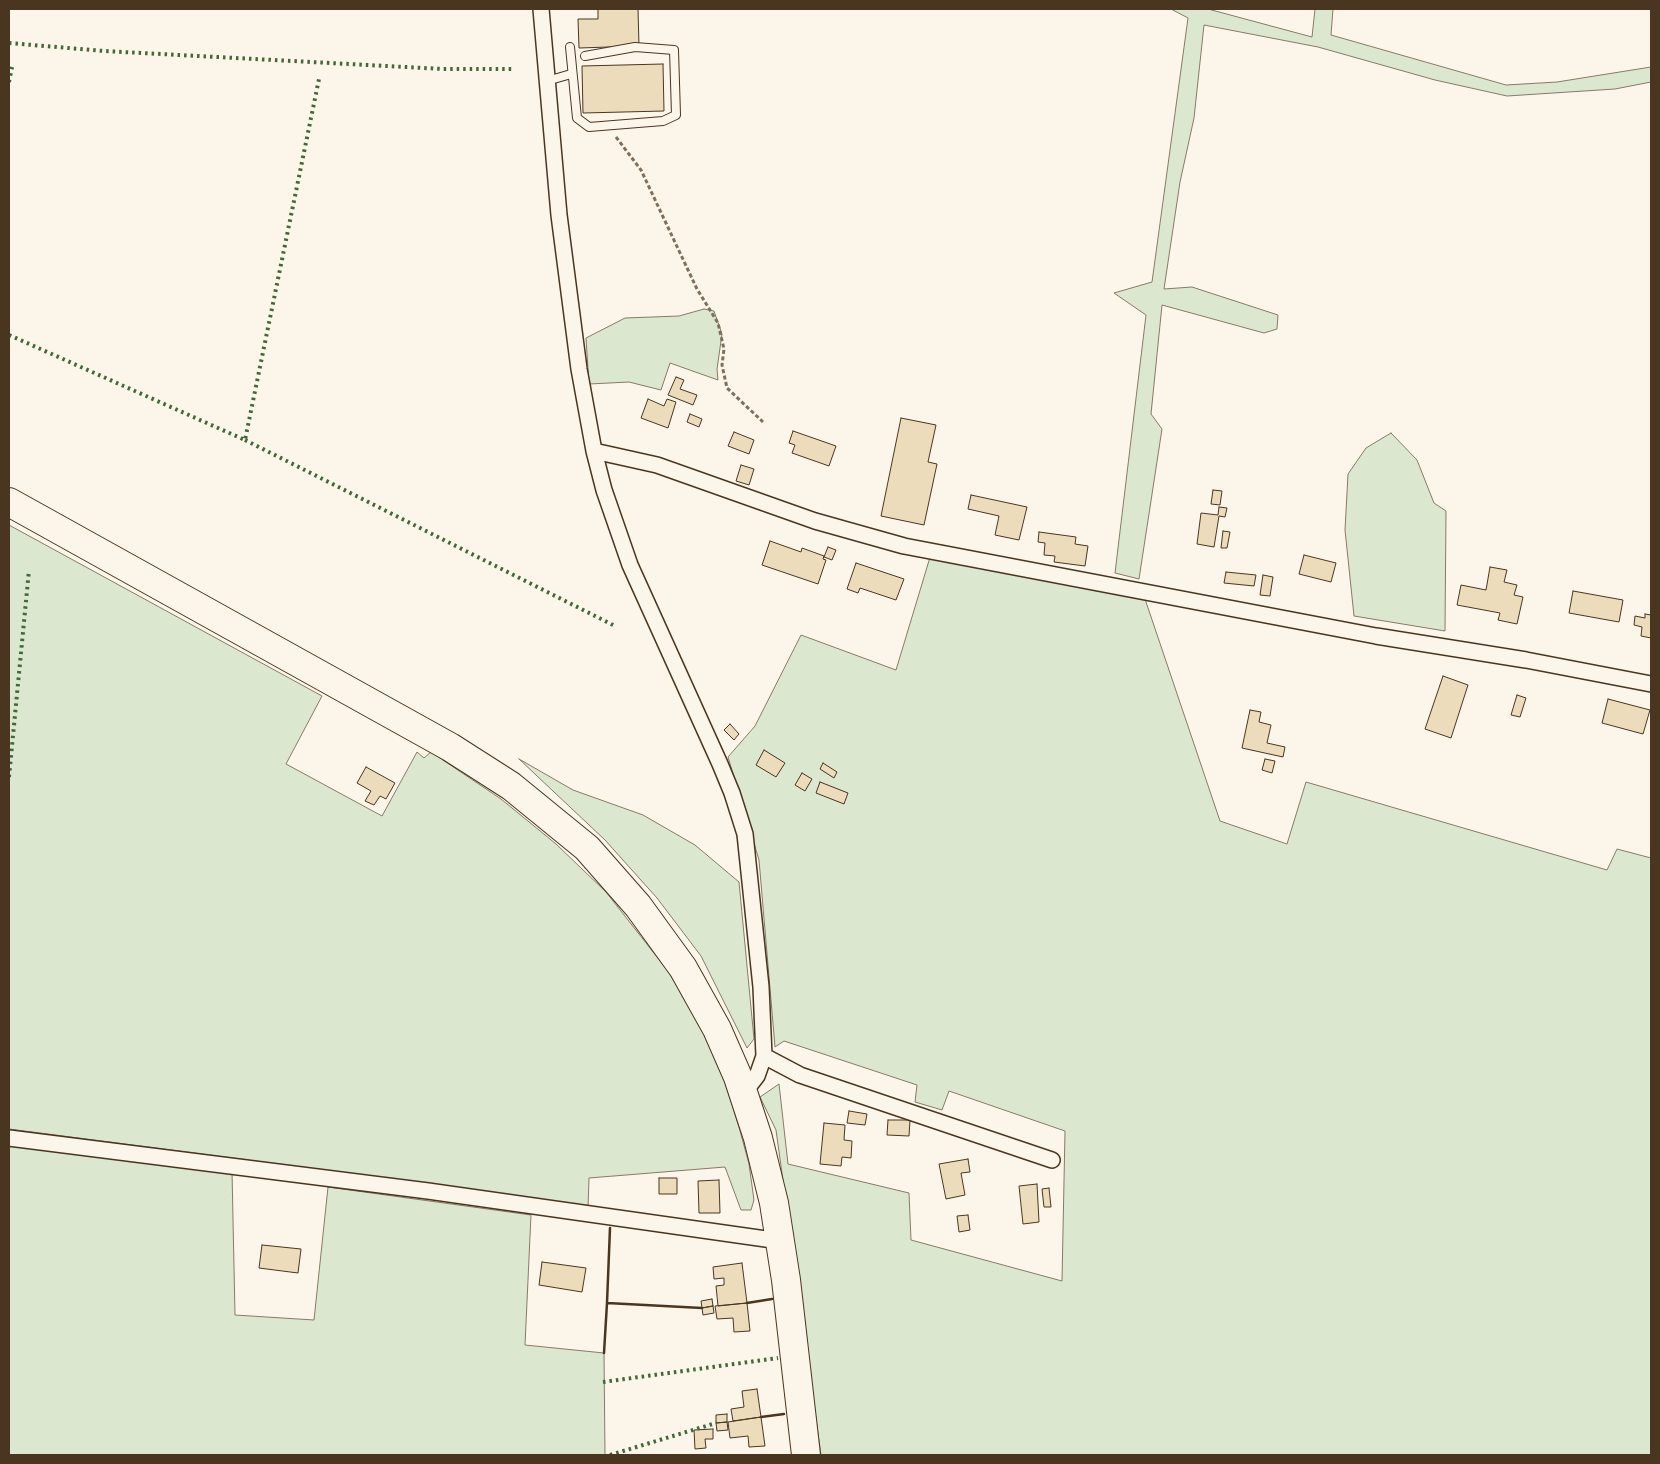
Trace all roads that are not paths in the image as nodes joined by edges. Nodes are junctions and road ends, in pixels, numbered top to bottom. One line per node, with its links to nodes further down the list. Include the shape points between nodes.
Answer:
1 (541, 9): 5 (street)
2 (570, 47): 4 (lane)
3 (585, 56): 4 (lane, via 635,47 674,50 676,115 663,121 589,127 578,118)
4 (571, 74): 5 (lane)
5 (547, 81): 6 (street, via 572,320)
6 (594, 451): 8 (street, via 656,465 815,521 904,546 1376,636); 9 (street, via 630,564 729,786 745,834 761,987)
7 (9, 502): 10 (highway, via 395,715 511,786 587,848 638,906 683,968 718,1029)
8 (1651, 684)
9 (764, 1056): 10 (street, via 757,1076); 12 (street, via 800,1075)
10 (743, 1094): 13 (highway, via 758,1138)
11 (9, 1138): 13 (street, via 428,1191)
12 (1052, 1160)
13 (780, 1241): 14 (highway)
14 (806, 1455)

